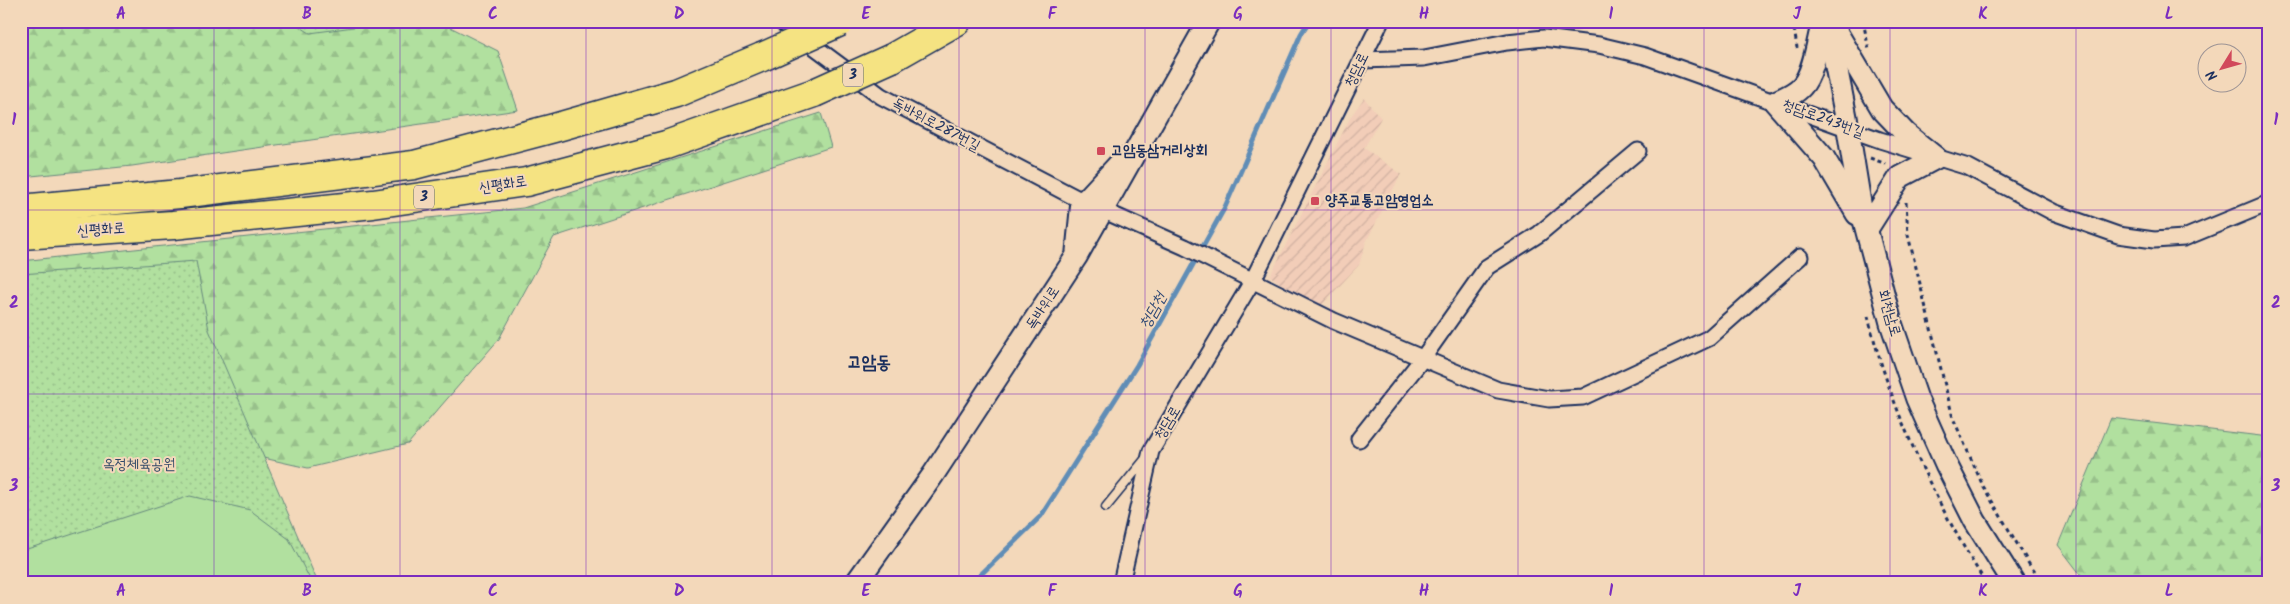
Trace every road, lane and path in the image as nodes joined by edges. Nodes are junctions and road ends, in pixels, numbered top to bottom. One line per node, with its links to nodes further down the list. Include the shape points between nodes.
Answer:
1 (780, 21): 16 (street, 독바위로287번길, via 881,96)
2 (957, 21): 22 (highway, 신평화로 / 3, bridge, via 892,58 814,93 666,144 526,182 373,204 173,225)
3 (1210, 21): 13 (main road, 독바위로)
4 (1381, 21): 10 (street, 청담로)
5 (1793, 21): 9 (path)
6 (1823, 21): 11 (main road, via 1803,85)
7 (1829, 21): 12 (main road, 회천남로); 15 (main road, via 1882,109)
8 (841, 22): 19 (highway, 신평화로 / 3, bridge, via 676,93 414,165 180,194)
9 (1798, 52)
10 (1362, 60): 11 (street, 청담로243번길, via 1424,58 1544,38 1645,56); 25 (street, 청담로)
11 (1775, 102): 12 (street, 청담로243번길); 21 (main road, via 1824,158)
12 (1848, 127): 15 (street, 청담로243번길); 21 (main road, 회천남로)
13 (1143, 138): 16 (main road); 20 (main road, 독바위로)
14 (1638, 151): 26 (street, via 1540,234 1487,267)
15 (1936, 158): 18 (street, 청담로243번길, via 1968,167 2052,212 2118,235 2154,240 2184,238); 21 (main road, via 1900,177)
16 (1083, 201): 20 (street, 독바위로287번길); 23 (main road)
17 (1906, 203): 33 (path, via 1908,235 1952,418 1983,486)
18 (2269, 203)
19 (21, 209)
20 (1104, 211): 23 (main road, 독바위로); 25 (street)
21 (1866, 229): 32 (main road, 회천남로, via 1891,322 1917,399 1975,521)
22 (21, 235)
23 (1076, 257): 30 (main road, 독바위로, via 933,475)
24 (1800, 257): 26 (street, via 1709,338 1583,397 1549,399 1498,390)
25 (1248, 278): 26 (street); 28 (street, 청담로)
26 (1423, 358): 27 (street)
27 (1359, 439)
28 (1151, 451): 29 (lane); 31 (street, 청담로)
29 (1106, 507)
30 (856, 583)
31 (1121, 583)
32 (2014, 583)
33 (2043, 583)

